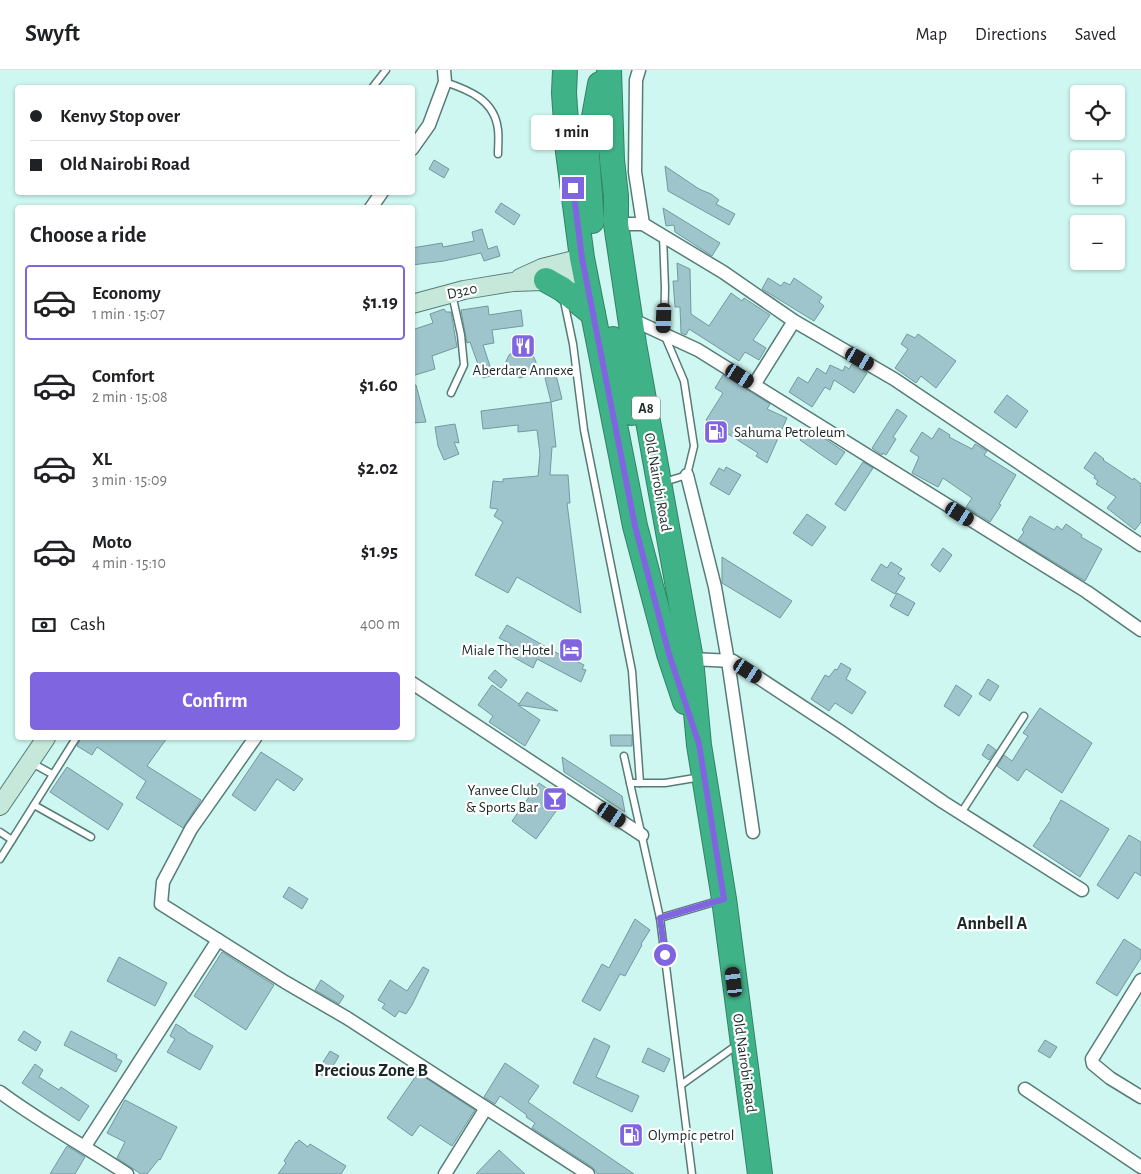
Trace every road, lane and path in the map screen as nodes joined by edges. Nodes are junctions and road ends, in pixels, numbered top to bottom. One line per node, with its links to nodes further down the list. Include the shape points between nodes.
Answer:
1 (386, 70): 7 (lane)
2 (565, 70): 13 (highway, Old Nairobi Road / A8, via 568,152)
3 (604, 70): 13 (highway, via 587,155 594,247)
4 (609, 70): 10 (highway, Old Nairobi Road / A8)
5 (640, 70): 11 (street, via 636,80 635,172)
6 (444, 76): 8 (street, via 429,125); 9 (lane, via 478,96 490,109 498,128)
7 (374, 85)
8 (415, 145)
9 (498, 154)
10 (616, 224): 11 (street); 19 (highway, Old Nairobi Road / A8)
11 (643, 224): 12 (street)
12 (663, 236): 20 (street); 21 (lane)
13 (586, 264): 14 (street, D320, via 542,268); 15 (street, D320); 18 (highway, Old Nairobi Road / A8); 26 (highway, via 602,284 616,352)
14 (513, 282): 15 (street, D320); 16 (street, D320 / D320)
15 (554, 285): 18 (highway); 42 (lane, via 573,344 584,430 632,671)
16 (452, 293): 17 (street, D320 / D320); 23 (lane, via 464,365)
17 (415, 303)
18 (593, 314): 36 (highway, Old Nairobi Road / A8, via 635,526 669,654)
19 (631, 318): 21 (street); 25 (highway, Old Nairobi Road / A8)
20 (794, 321): 22 (street); 27 (street, via 894,378)
21 (664, 334): 22 (street, via 698,350); 24 (lane, via 684,380 694,446)
22 (754, 385): 28 (street, via 1087,592)
23 (452, 393)
24 (687, 475): 25 (lane); 30 (street, via 715,587)
25 (659, 483): 26 (highway, Old Nairobi Road / A8)
26 (666, 524): 29 (highway, Old Nairobi Road / A8)
27 (1141, 544)
28 (1141, 630)
29 (691, 659): 30 (street); 36 (highway, Old Nairobi Road / A8)
30 (728, 661): 45 (street, via 733,661 825,721); 47 (street)
31 (415, 684): 48 (street)
32 (1024, 716): 45 (lane)
33 (45, 740): 38 (street)
34 (75, 740): 39 (lane)
35 (254, 740): 55 (street, via 191,829 163,882 162,904)
36 (699, 744): 40 (highway, Old Nairobi Road / A8)
37 (624, 756): 41 (lane)
38 (31, 762): 39 (lane); 44 (street)
39 (52, 774): 43 (lane)
40 (704, 777): 42 (lane); 53 (highway, Old Nairobi Road / A8)
41 (630, 783): 42 (lane); 48 (lane)
42 (640, 783)
43 (34, 805): 49 (lane); 50 (lane)
44 (0, 806)
45 (961, 814): 52 (street)
46 (0, 832): 50 (lane)
47 (753, 832)
48 (642, 835): 54 (lane)
49 (91, 837)
50 (12, 840): 51 (lane)
51 (0, 859)
52 (1082, 890)
53 (724, 899): 54 (lane); 57 (highway, Old Nairobi Road / A8)
54 (660, 918): 58 (lane)
55 (218, 940): 62 (street); 63 (street)
56 (1141, 980): 61 (street, via 1092,1060 1110,1078)
57 (742, 1041): 58 (lane); 69 (highway, Old Nairobi Road / A8)
58 (681, 1086): 68 (lane)
59 (1025, 1089): 64 (street)
60 (0, 1092): 63 (street)
61 (1141, 1097)
62 (486, 1108): 65 (street); 67 (street)
63 (85, 1146): 66 (street)
64 (1141, 1167)
65 (586, 1173)
66 (126, 1174)
67 (446, 1174)
68 (692, 1174)
69 (760, 1174)

